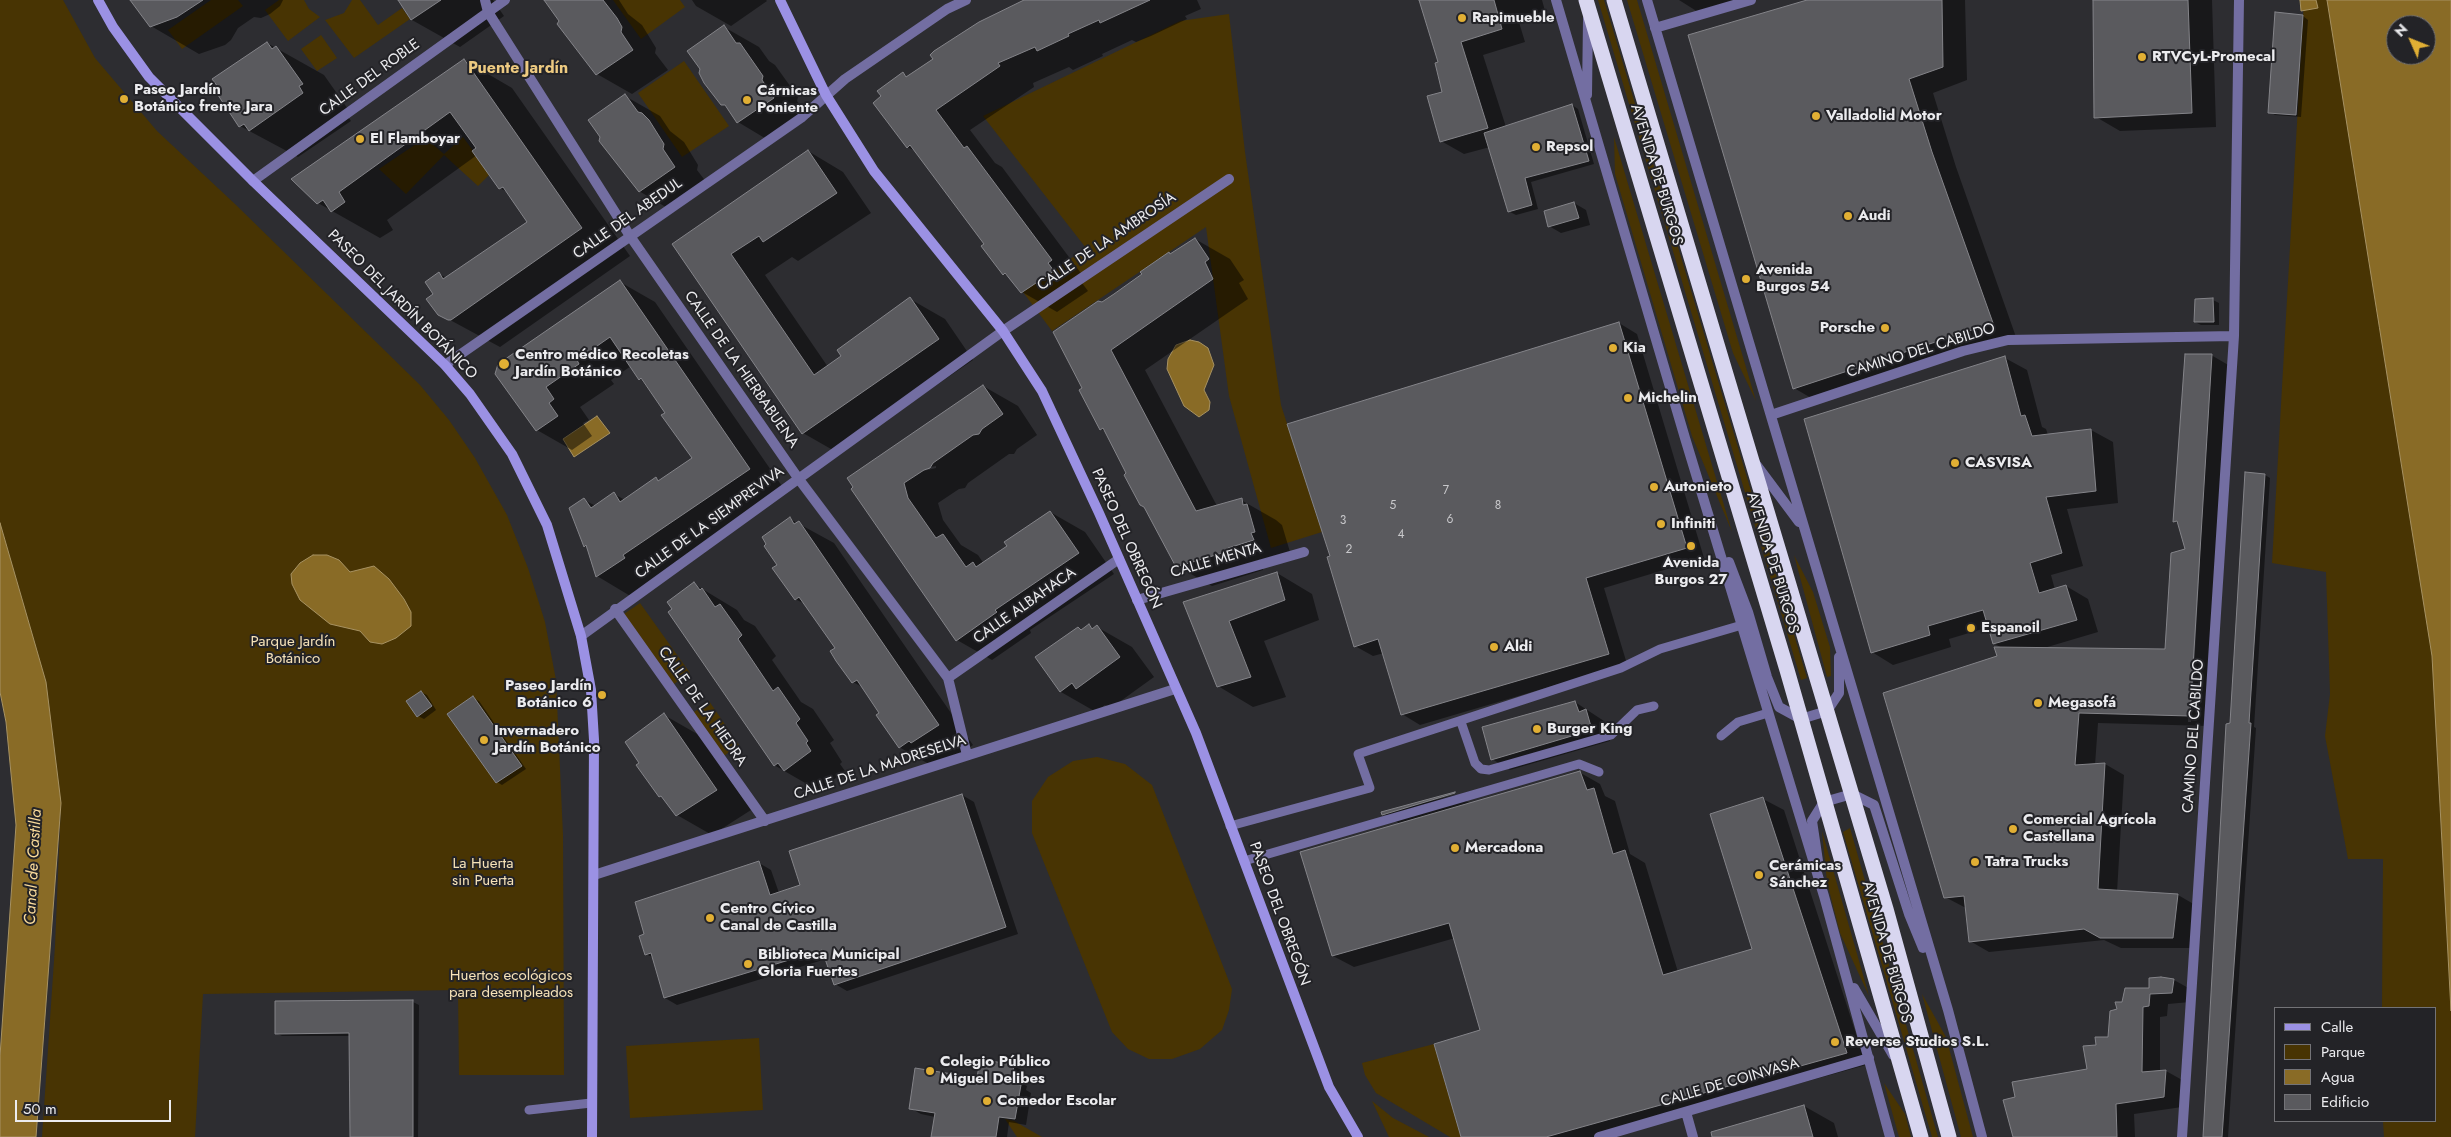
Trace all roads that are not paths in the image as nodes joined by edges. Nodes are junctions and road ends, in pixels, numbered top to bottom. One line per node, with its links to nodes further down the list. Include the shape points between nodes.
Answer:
1 (98, 0): 17 (street, PASEO DEL JARDÍN BOTÁNICO, via 149,77)
2 (485, 0): 12 (street, CALLE DE LA HIERBABUENA)
3 (505, 0): 12 (street, CALLE DEL ROBLE)
4 (780, 0): 14 (street, PASEO DEL OBREGÓN)
5 (966, 0): 14 (street, CALLE DEL ABEDUL, via 947,9)
6 (1556, 0): 15 (street)
7 (1614, 0): 23 (highway, AVENIDA DE BURGOS)
8 (1647, 0): 13 (street)
9 (1751, 0): 13 (street)
10 (2239, 0): 20 (street, CAMINO DEL CABILDO)
11 (1587, 4): 15 (street); 39 (highway, AVENIDA DE BURGOS)
12 (488, 12): 17 (street, CALLE DEL ROBLE); 18 (street, CALLE DE LA HIERBABUENA)
13 (1655, 28): 22 (street)
14 (826, 95): 18 (street, CALLE DEL ABEDUL, via 801,118); 19 (street, PASEO DEL OBREGÓN, via 874,171)
15 (1587, 105): 24 (street)
16 (1229, 179): 19 (street, CALLE DE LA AMBROSÍA)
17 (253, 181): 21 (street, PASEO DEL JARDÍN BOTÁNICO)
18 (630, 236): 21 (street, CALLE DEL ABEDUL); 25 (street, CALLE DE LA HIERBABUENA)
19 (1002, 331): 25 (street, CALLE DE LA SIEMPREVIVA); 28 (street, PASEO DEL OBREGÓN, via 1042,391)
20 (2234, 336): 22 (street, CAMINO DEL CABILDO, via 2008,340 1963,351); 66 (street, CAMINO DEL CABILDO)
21 (445, 365): 32 (street, PASEO DEL JARDÍN BOTÁNICO, via 470,394 512,454 543,516)
22 (1771, 415): 26 (street)
23 (1752, 458): 26 (street); 37 (highway, AVENIDA DE BURGOS)
24 (1692, 461): 31 (street); 39 (street, via 1779,707)
25 (798, 478): 30 (street, CALLE DE LA SIEMPREVIVA); 34 (street, CALLE DE LA HIERBABUENA)
26 (1804, 528): 33 (street)
27 (1304, 552): 29 (street, CALLE MENTA)
28 (1119, 559): 29 (street, PASEO DEL OBREGÓN); 34 (street, CALLE ALBAHACA)
29 (1137, 600): 35 (street, PASEO DEL OBREGÓN)
30 (615, 609): 32 (street, CALLE DE LA SIEMPREVIVA); 46 (street, CALLE DE LA HIEDRA)
31 (1742, 625): 38 (street); 40 (lane, via 1660,649 1621,668)
32 (581, 636): 49 (street, PASEO DEL JARDÍN BOTÁNICO, via 591,690 594,740)
33 (1839, 646): 37 (street, via 1839,693); 52 (street)
34 (948, 678): 42 (street, CALLE DE LA HIERBABUENA)
35 (1175, 690): 42 (street, CALLE DE LA MADRESELVA); 47 (street, PASEO DEL OBREGÓN, via 1196,733)
36 (1654, 706): 40 (lane, via 1637,710 1611,735 1489,770 1481,769 1475,763)
37 (1827, 711): 39 (street); 44 (highway, AVENIDA DE BURGOS)
38 (1768, 713): 41 (lane, via 1738,722); 50 (street)
39 (1800, 719): 45 (highway, AVENIDA DE BURGOS)
40 (1461, 722): 47 (lane, via 1358,754 1370,788)
41 (1721, 736)
42 (967, 755): 46 (street, CALLE DE LA MADRESELVA)
43 (1599, 772): 48 (lane, via 1579,764)
44 (1852, 794): 45 (street); 52 (street, via 1874,805 1909,914); 64 (highway, AVENIDA DE BURGOS)
45 (1824, 802): 50 (street, via 1812,821); 54 (highway, AVENIDA DE BURGOS)
46 (765, 821): 49 (street, CALLE DE LA MADRESELVA)
47 (1230, 826): 48 (street, PASEO DEL OBREGÓN)
48 (1244, 861): 59 (street, PASEO DEL OBREGÓN, via 1329,1087)
49 (594, 876): 55 (street, PASEO DEL JARDÍN BOTÁNICO)
50 (1824, 896): 51 (street)
51 (1846, 974): 53 (street); 54 (street)
52 (1948, 1010): 65 (street)
53 (1869, 1058): 57 (street, CALLE DE COINVASA); 62 (street)
54 (1905, 1077): 63 (highway, AVENIDA DE BURGOS)
55 (592, 1103): 56 (lane); 58 (street, PASEO DEL JARDÍN BOTÁNICO)
56 (529, 1110)
57 (1686, 1112): 60 (street, CALLE DE COINVASA); 61 (street)
58 (592, 1137)
59 (1358, 1137)
60 (1598, 1137)
61 (1693, 1137)
62 (1890, 1137)
63 (1921, 1137)
64 (1949, 1137)
65 (1982, 1137)
66 (2182, 1137)

